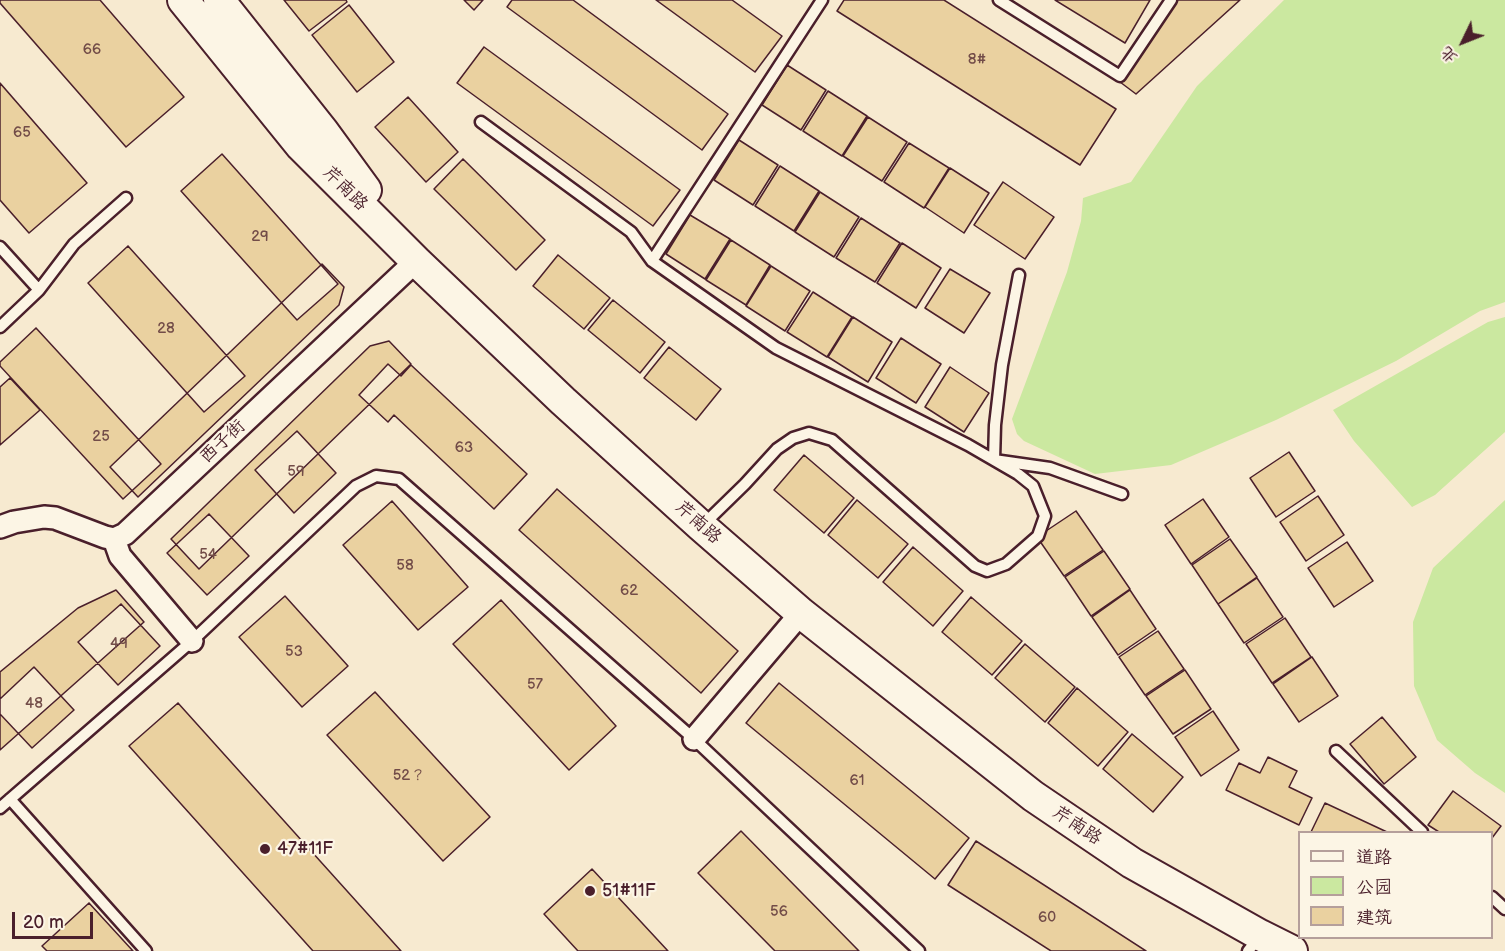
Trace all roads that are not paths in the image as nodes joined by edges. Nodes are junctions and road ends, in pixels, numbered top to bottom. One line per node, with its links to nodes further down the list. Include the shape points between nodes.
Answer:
1 (183, 0): 9 (main road, 芹南路, via 301,146)
2 (219, 0): 9 (main road, via 323,131)
3 (822, 0): 10 (lane)
4 (999, 0): 5 (lane, via 1120,76)
5 (1171, 0)
6 (481, 122): 10 (lane, via 631,232)
7 (126, 198): 12 (lane, via 74,244)
8 (0, 247): 12 (lane)
9 (416, 261): 16 (main road, 芹南路); 18 (street, 西子街, via 138,523)
10 (652, 261): 14 (lane, via 776,348)
11 (1019, 275): 14 (lane, via 1002,365)
12 (39, 290): 13 (lane)
13 (0, 327)
14 (994, 460): 15 (lane, via 1050,468); 16 (lane, via 1033,486 1045,516 1038,536 1006,564 987,571 975,566 832,440 809,433 777,449)
15 (1122, 494)
16 (701, 526): 19 (main road, 芹南路)
17 (0, 527): 18 (street, via 56,518)
18 (114, 538): 20 (street, via 120,556)
19 (801, 613): 21 (street); 28 (main road, 芹南路, via 1032,796)
20 (192, 641): 21 (lane, via 356,486 376,476 399,479); 23 (lane)
21 (694, 739): 30 (lane)
22 (1336, 751): 25 (lane)
23 (10, 799): 24 (lane); 29 (lane)
24 (0, 808)
25 (1421, 831)
26 (1493, 899): 27 (lane)
27 (1505, 909)
28 (1254, 943): 31 (main road, 芹南路)
29 (146, 951)
30 (919, 951)
31 (1292, 951)

